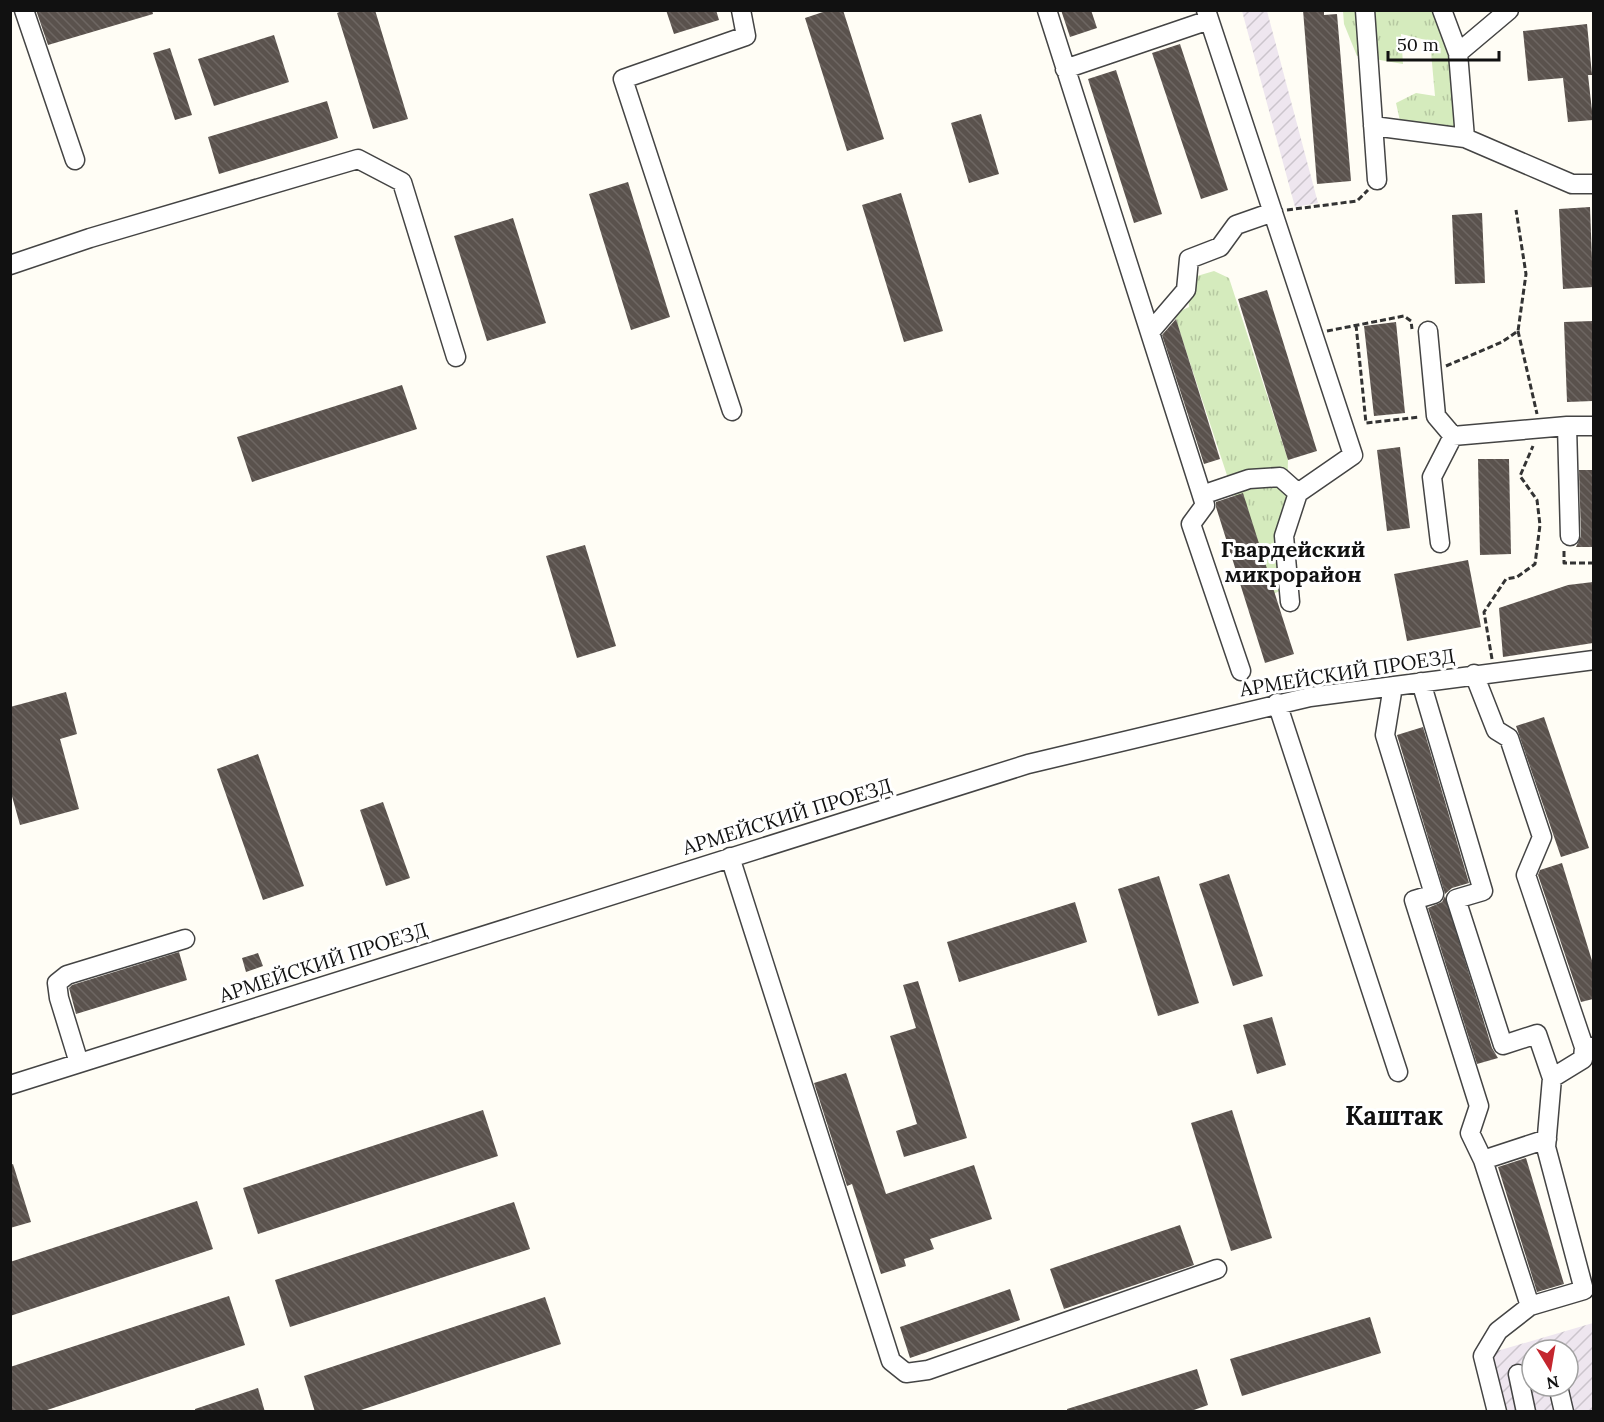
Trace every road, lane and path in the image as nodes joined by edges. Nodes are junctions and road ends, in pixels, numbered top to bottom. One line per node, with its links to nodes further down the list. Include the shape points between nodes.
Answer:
1 (24, 10): 12 (street)
2 (741, 10): 26 (street, via 746,36 623,79)
3 (1047, 10): 9 (street)
4 (1365, 10): 10 (street)
5 (1442, 10): 8 (street)
6 (1509, 10): 8 (street)
7 (1208, 15): 9 (street); 16 (street)
8 (1458, 53): 11 (street)
9 (1065, 69): 21 (street)
10 (1373, 126): 11 (street); 13 (street)
11 (1465, 138): 14 (street, via 1572,184)
12 (75, 160)
13 (1377, 180): 16 (path, via 1357,201)
14 (1593, 184)
15 (1516, 210): 20 (path, via 1526,274)
16 (1273, 212): 21 (street, via 1236,225 1220,247 1189,259 1186,290); 22 (street)
17 (10, 265): 23 (street, via 358,159 402,182)
18 (1356, 325): 19 (path, via 1404,316); 22 (path); 25 (path, via 1366,423 1420,418)
19 (1420, 331): 24 (street)
20 (1518, 331): 24 (path); 29 (path)
21 (1150, 332): 32 (street)
22 (1313, 334): 31 (street, via 1353,455)
23 (456, 357)
24 (1432, 375): 30 (street, via 1436,416)
25 (1419, 407)
26 (732, 411)
27 (1567, 426): 28 (street); 29 (street); 33 (street)
28 (1593, 426)
29 (1541, 428): 30 (street); 38 (path, via 1520,476 1537,501 1540,525 1534,564 1517,577 1506,579 1484,612)
30 (1453, 436): 34 (street, via 1432,477)
31 (1298, 493): 32 (street, via 1280,477 1249,480); 35 (street, via 1284,536)
32 (1202, 495): 37 (street, via 1205,505 1191,524)
33 (1570, 536)
34 (1440, 543)
35 (1290, 602)
36 (1593, 660): 38 (street, АРМЕЙСКИЙ ПРОЕЗД)
37 (1241, 671)
38 (1493, 672): 39 (street, АРМЕЙСКИЙ ПРОЕЗД)
39 (1474, 674): 40 (street, АРМЕЙСКИЙ ПРОЕЗД); 45 (street, via 1496,730 1509,738 1542,837 1526,875)
40 (1421, 682): 41 (street, АРМЕЙСКИЙ ПРОЕЗД); 48 (street, via 1483,891 1456,899 1503,1045 1537,1034)
41 (1393, 686): 42 (street, АРМЕЙСКИЙ ПРОЕЗД); 51 (street, via 1385,735 1434,894 1414,900 1479,1106 1470,1132)
42 (1277, 703): 43 (street, АРМЕЙСКИЙ ПРОЕЗД, via 1028,764); 47 (street)
43 (730, 857): 46 (street, АРМЕЙСКИЙ ПРОЕЗД); 52 (street, via 891,1361 906,1373 928,1370)
44 (185, 939): 46 (street, via 67,975 57,983)
45 (1589, 1047): 48 (street, via 1582,1059)
46 (79, 1063): 49 (street, АРМЕЙСКИЙ ПРОЕЗД)
47 (1398, 1072)
48 (1552, 1078): 50 (street)
49 (10, 1085)
50 (1547, 1139): 51 (street); 53 (street, via 1584,1290)
51 (1483, 1160): 53 (street)
52 (1217, 1269)
53 (1530, 1306): 55 (street, via 1498,1331 1483,1356)
54 (1518, 1374): 56 (street)
55 (1497, 1412)
56 (1526, 1412)

